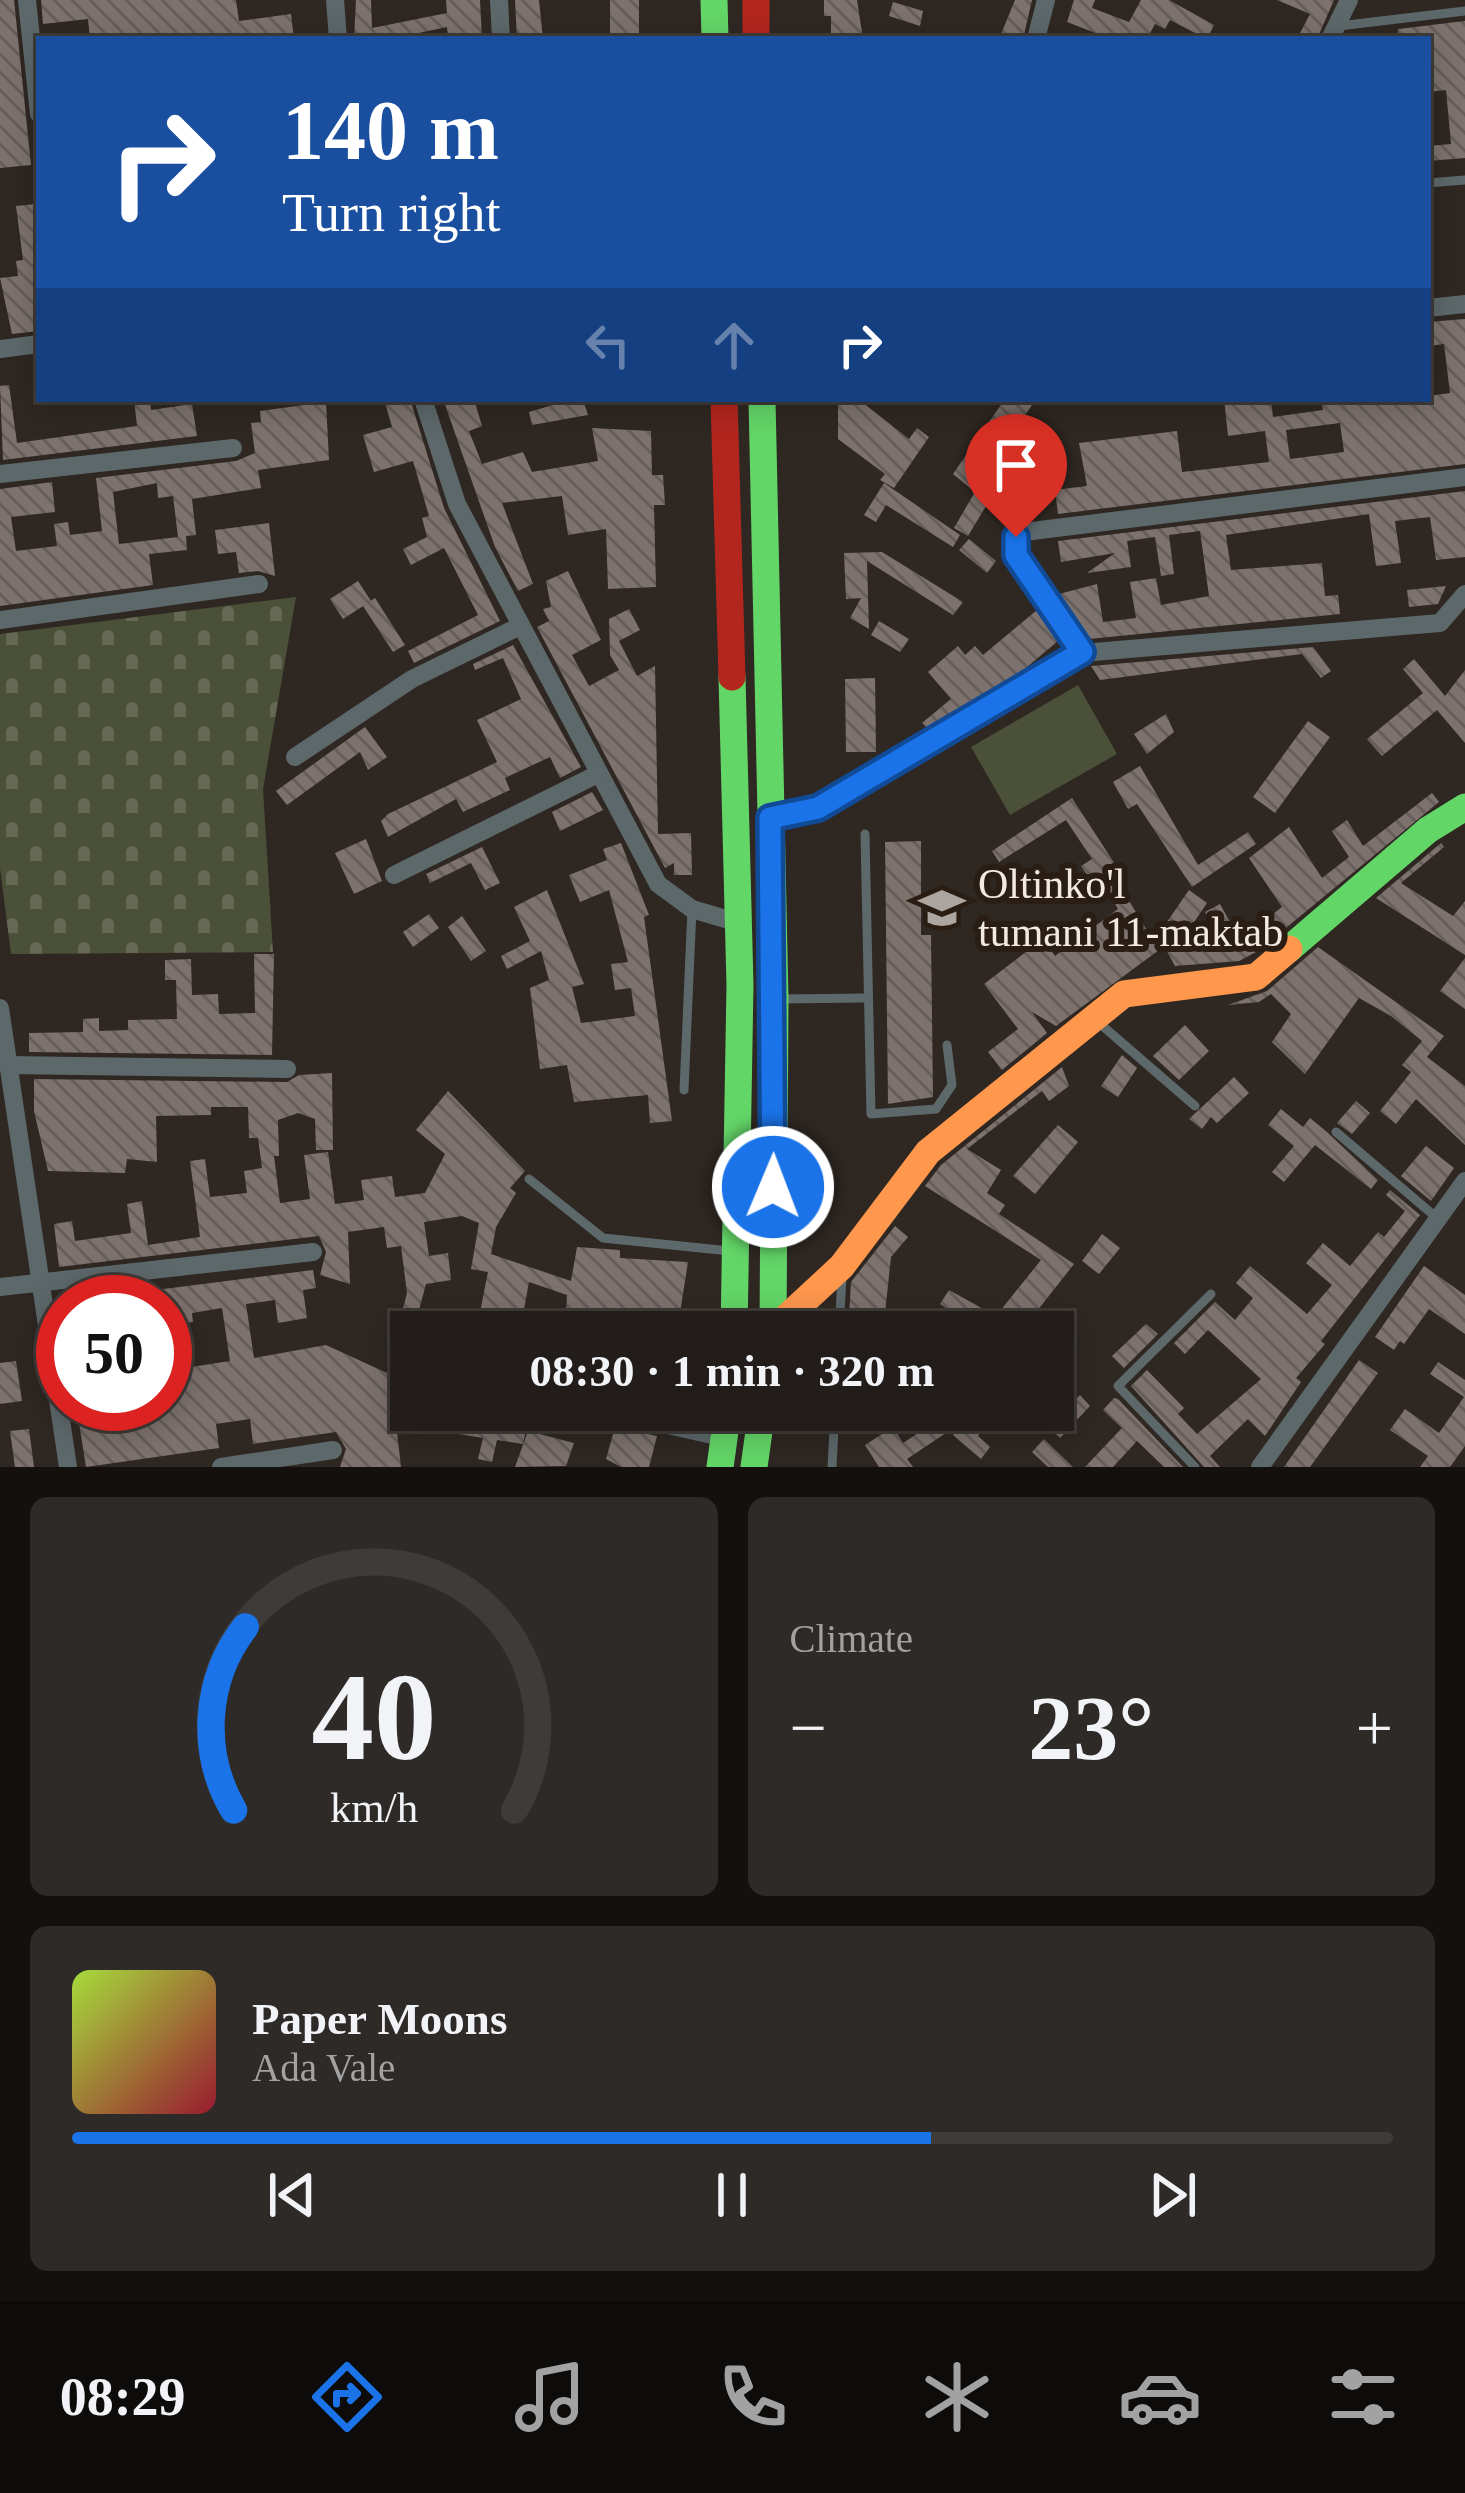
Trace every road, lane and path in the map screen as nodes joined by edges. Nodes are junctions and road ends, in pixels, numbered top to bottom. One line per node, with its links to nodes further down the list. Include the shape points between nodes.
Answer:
1 (27, 0): 15 (street)
2 (335, 0): 10 (street)
3 (500, 0): 11 (street)
4 (714, 0): 12 (main road)
5 (756, 0): 13 (main road)
6 (1046, 0): 14 (street)
7 (1349, 0): 9 (street)
8 (1465, 11): 9 (lane)
9 (1333, 32)
10 (338, 36)
11 (501, 36)
12 (715, 36)
13 (756, 36)
14 (1037, 36)
15 (36, 86)
16 (1465, 180): 17 (lane)
17 (1431, 183)
18 (1465, 304): 19 (street)
19 (1431, 308)
20 (36, 344): 21 (street)
21 (0, 349)
22 (423, 402): 31 (street, via 457,504)
23 (724, 402): 33 (main road)
24 (764, 402): 34 (main road)
25 (233, 448): 26 (street)
26 (0, 474)
27 (1465, 477): 32 (street, via 1024,532 1016,555)
28 (259, 584): 30 (street)
29 (1465, 594): 32 (street, via 1440,623)
30 (0, 620)
31 (518, 627): 35 (street, via 412,679); 36 (street)
32 (1082, 652): 38 (street, via 818,808)
33 (730, 654): 34 (main road); 42 (main road)
34 (764, 654): 38 (main road)
35 (296, 758)
36 (598, 774): 40 (street); 41 (street, via 658,884)
37 (1465, 808): 46 (main road, via 1428,830 1256,977 1124,994)
38 (770, 818): 44 (main road)
39 (865, 834): 43 (lane)
40 (394, 874)
41 (692, 909): 42 (street); 50 (lane)
42 (739, 923): 56 (main road)
43 (867, 998): 44 (lane); 47 (lane, via 872,1114 936,1109 952,1085)
44 (775, 999): 65 (main road)
45 (0, 1008): 48 (street)
46 (1094, 1019): 51 (lane); 58 (main road, via 928,1151)
47 (946, 1045)
48 (8, 1065): 49 (street); 59 (street)
49 (287, 1069)
50 (684, 1090)
51 (1196, 1106)
52 (1336, 1132): 55 (lane)
53 (529, 1179): 56 (lane, via 603,1238)
54 (1465, 1181): 55 (street)
55 (1437, 1218): 79 (street)
56 (739, 1251): 64 (main road)
57 (313, 1252): 60 (street)
58 (842, 1266): 66 (main road); 67 (lane)
59 (39, 1275)
60 (104, 1275)
61 (36, 1282): 62 (street)
62 (0, 1287)
63 (1211, 1294): 78 (lane, via 1118,1386)
64 (735, 1311)
65 (773, 1311)
66 (794, 1311)
67 (840, 1311)
68 (63, 1431): 74 (street)
69 (648, 1431): 73 (lane)
70 (759, 1431): 76 (main road)
71 (834, 1431): 77 (lane)
72 (333, 1450): 75 (street)
73 (722, 1455)
74 (68, 1467)
75 (220, 1467)
76 (754, 1467)
77 (832, 1467)
78 (1195, 1467)
79 (1260, 1467)

